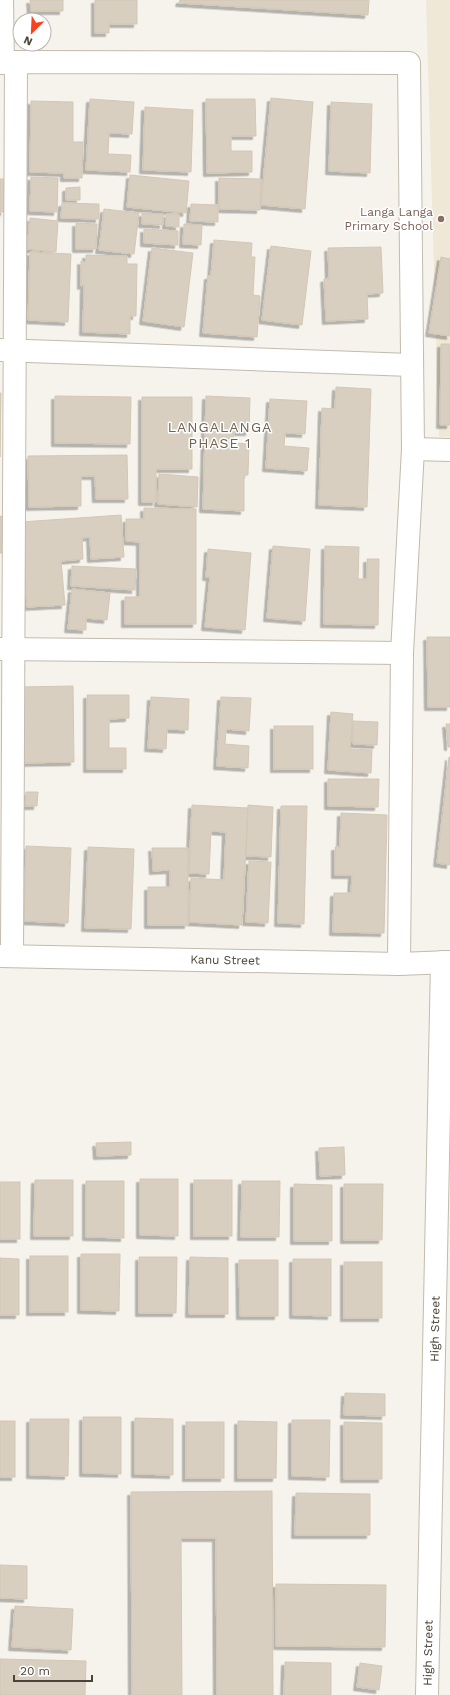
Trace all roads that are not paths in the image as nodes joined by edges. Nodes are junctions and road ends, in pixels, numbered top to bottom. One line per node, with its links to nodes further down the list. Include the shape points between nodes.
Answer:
1 (2, 0): 2 (street)
2 (6, 63): 3 (street); 4 (street, via 409,63)
3 (7, 350): 4 (street); 7 (street)
4 (411, 365): 5 (street)
5 (413, 450): 6 (street); 8 (street)
6 (450, 450)
7 (6, 649): 8 (street); 9 (street)
8 (402, 653): 11 (street)
9 (6, 956): 11 (street, Kanu Street)
10 (446, 962): 11 (street, Kanu Street); 12 (street, High Street)
11 (399, 964)
12 (427, 1695)

